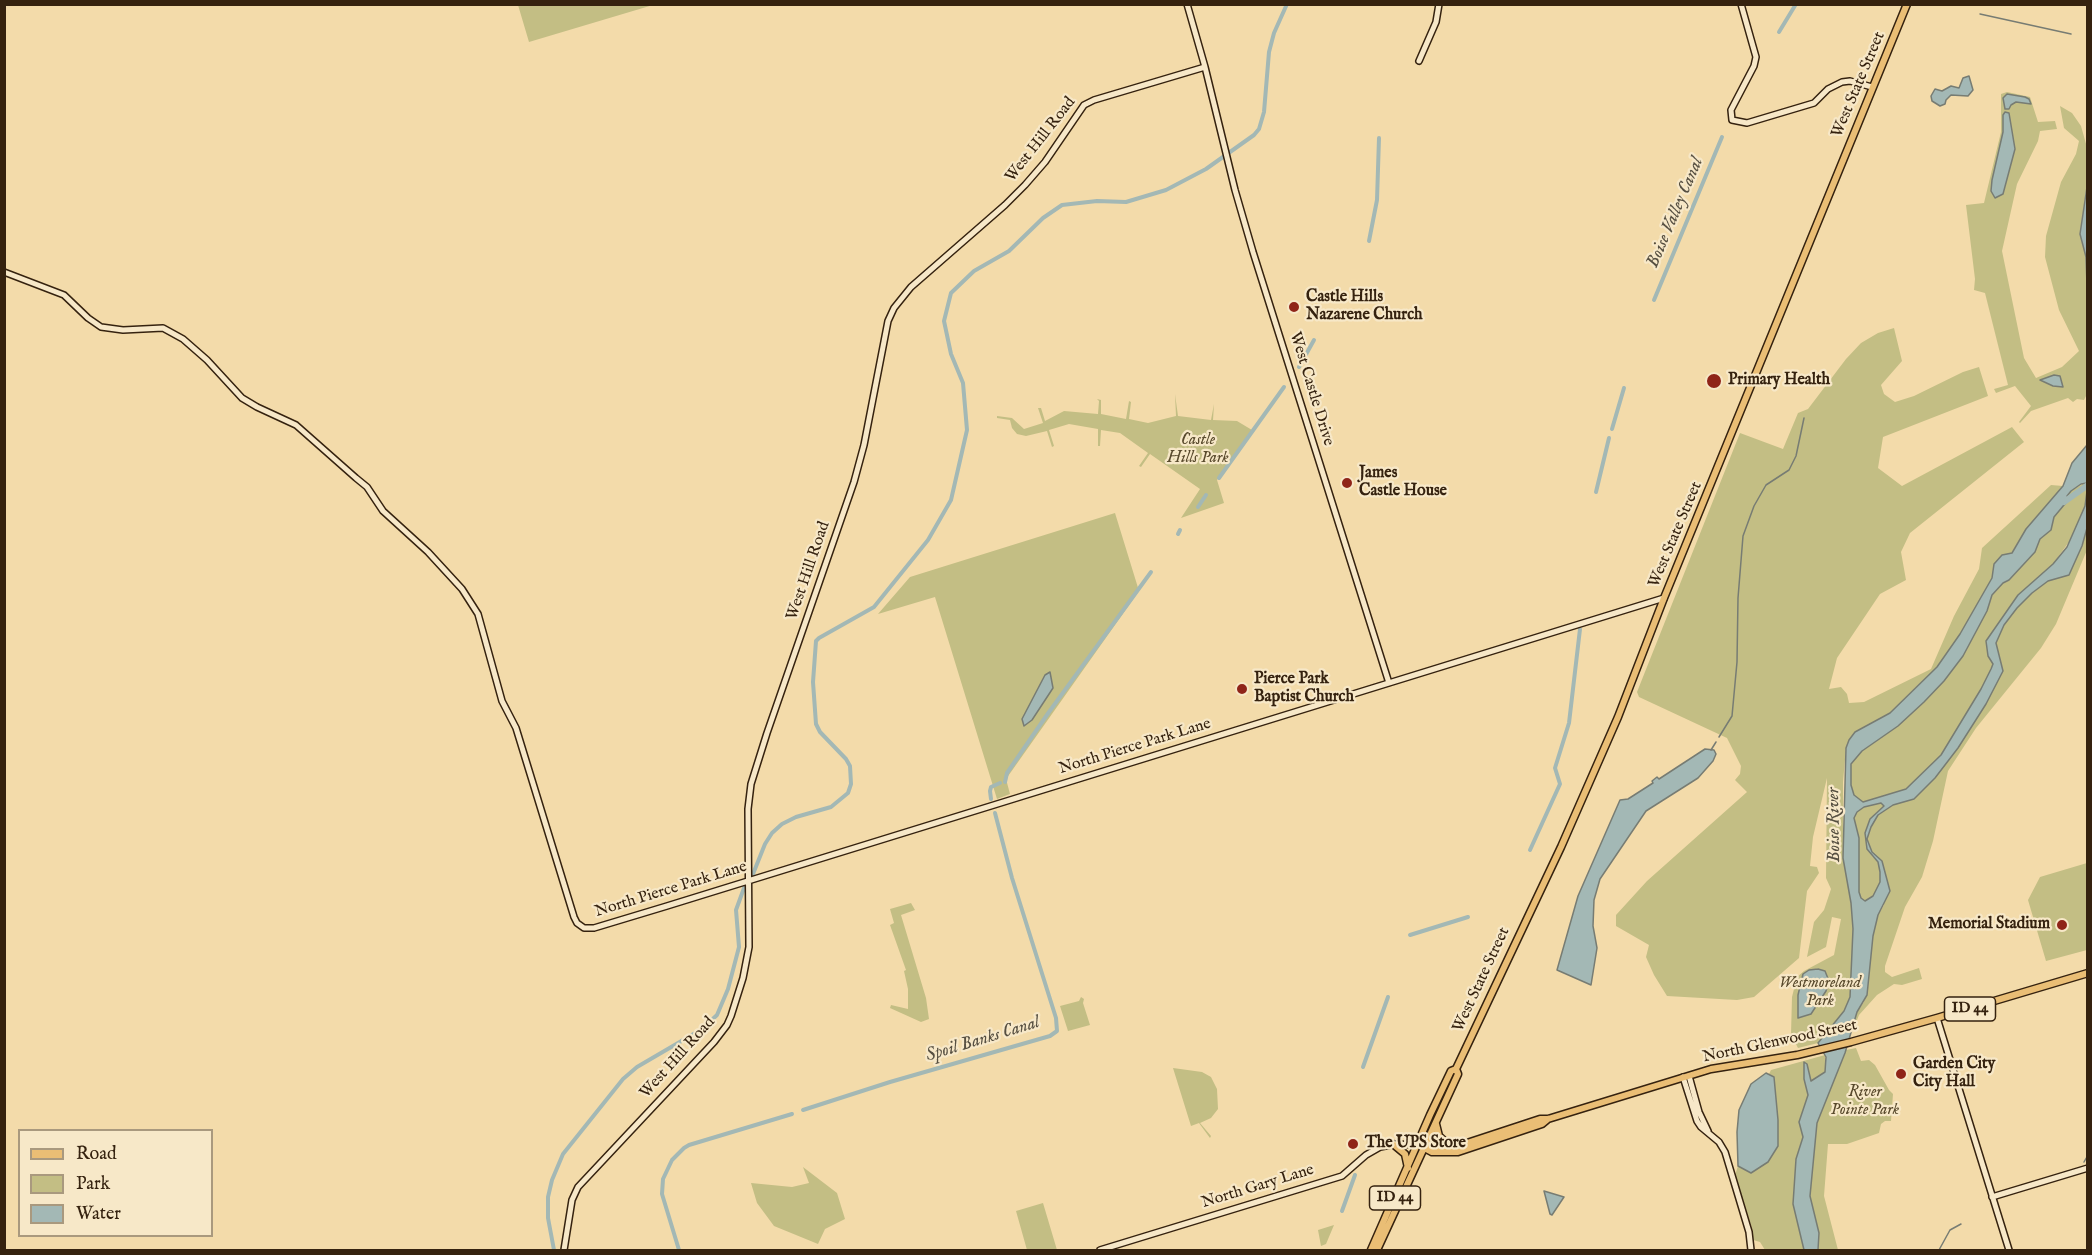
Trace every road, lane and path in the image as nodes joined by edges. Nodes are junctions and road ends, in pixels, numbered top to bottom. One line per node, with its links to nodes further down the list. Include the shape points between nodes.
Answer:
1 (1187, 4): 6 (street)
2 (1439, 4): 5 (street, via 1436,22)
3 (1741, 4): 7 (street, via 1756,57 1731,110 1732,120 1746,123 1814,103 1842,81)
4 (1907, 4): 7 (main road, West State Street)
5 (1419, 61)
6 (1205, 67): 10 (street, West Castle Drive, via 1253,252); 11 (street, West Hill Road, via 1084,105 1025,185 910,287 894,308 854,483 756,766 748,809)
7 (1872, 87): 9 (main road, West State Street)
8 (4, 272): 11 (street, North Pierce Park Lane, via 64,295 101,327 163,328 183,339 242,398 296,425 356,478 462,589 478,615 502,701 516,728 574,917 581,927 594,928)
9 (1664, 598): 10 (street, North Pierce Park Lane); 14 (main road, West State Street, via 1590,783)
10 (1389, 683): 11 (street, North Pierce Park Lane)
11 (749, 880): 24 (street, West Hill Road, via 748,959 727,1025 578,1187 572,1200)
12 (2088, 973): 13 (main road, North Glenwood Street / ID 44)
13 (1937, 1018): 15 (main road, North Glenwood Street / ID 44, via 1797,1055); 23 (street)
14 (1456, 1070): 17 (main road, West State Street, via 1458,1074); 19 (main road, West State Street, via 1451,1071)
15 (1686, 1077): 16 (main road, North Glenwood Street / ID 44); 28 (street, via 1708,1133 1725,1152)
16 (1548, 1119): 19 (main road, North Glenwood Street / ID 44, via 1458,1152 1432,1152); 20 (main road, North Glenwood Street / ID 44)
17 (1436, 1122): 19 (main road, West State Street); 20 (main road, via 1439,1136)
18 (1394, 1144): 19 (street, North Gary Lane); 21 (main road, via 1405,1154); 25 (street, North Gary Lane, via 1366,1155 1342,1176)
19 (1423, 1146): 20 (main road, North Glenwood Street / ID 44); 21 (main road, West State Street / ID 44); 27 (main road, West State Street / ID 44)
20 (1452, 1147)
21 (1408, 1168): 26 (main road, West State Street / ID 44)
22 (2088, 1168): 23 (street)
23 (1992, 1197): 29 (street)
24 (564, 1251)
25 (1100, 1251)
26 (1371, 1251)
27 (1377, 1251)
28 (1751, 1251)
29 (2009, 1251)

